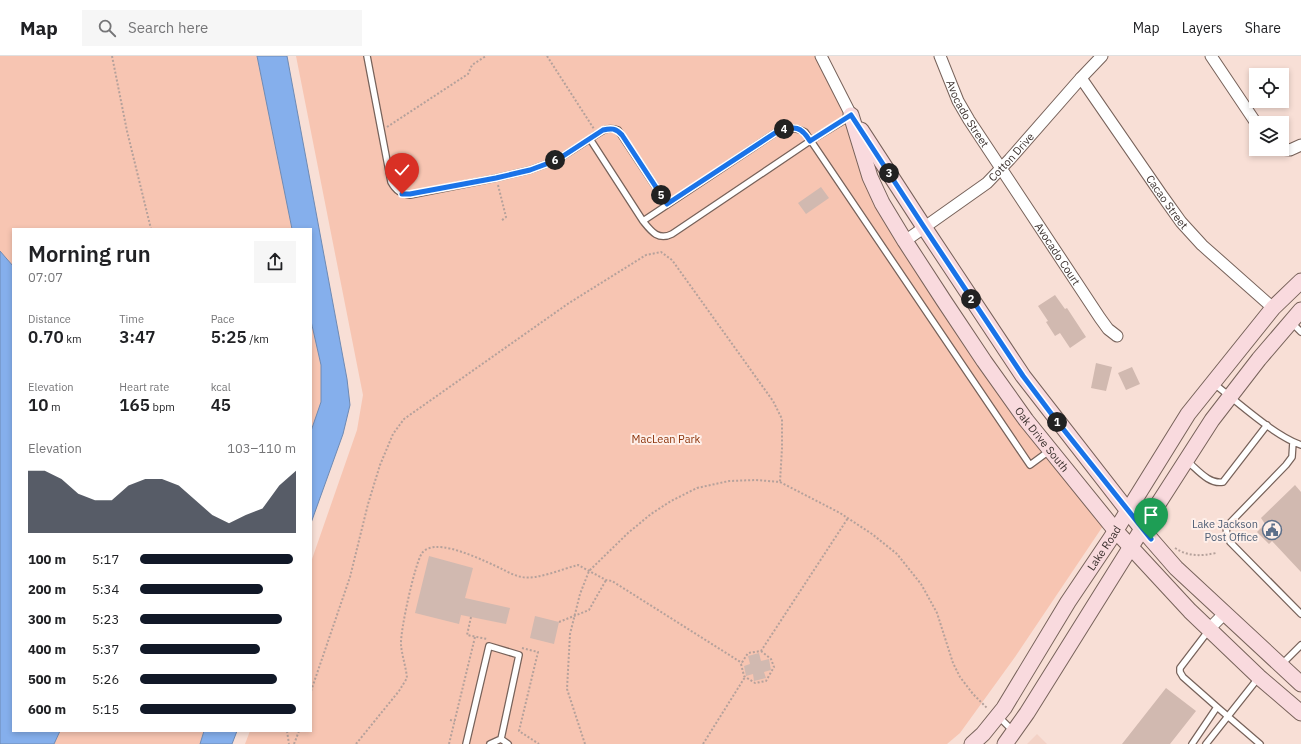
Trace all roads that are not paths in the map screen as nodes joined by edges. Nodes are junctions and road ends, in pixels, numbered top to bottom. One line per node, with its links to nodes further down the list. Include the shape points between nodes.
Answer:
1 (367, 56): 9 (lane, via 391,182 402,194 530,170 557,160)
2 (821, 56): 7 (street, Oak Drive South)
3 (940, 56): 13 (street, Avocado Street, via 958,101)
4 (1102, 56): 6 (street, Cotton Drive)
5 (1211, 56): 8 (street)
6 (1081, 78): 13 (street, Cotton Drive); 19 (street, Cacao Street, via 1182,222 1202,245)
7 (851, 115): 10 (lane); 16 (street, Oak Drive South); 17 (street, Oak Drive South, via 870,178)
8 (1251, 116)
9 (590, 139): 14 (lane, via 603,130 618,130); 15 (lane)
10 (810, 141): 14 (lane, via 805,132 798,129 778,131); 15 (lane, via 667,237 653,233); 28 (lane, via 1030,465)
11 (1301, 145): 12 (street)
12 (1289, 150)
13 (1001, 169): 16 (street, Cotton Drive); 22 (street, Avocado Court, via 1100,318)
14 (667, 204): 15 (lane)
15 (643, 220)
16 (924, 227): 17 (street, Cotton Drive); 30 (street, Oak Drive South, via 1023,376)
17 (905, 241): 28 (street, Oak Drive South, via 984,361 1026,420)
18 (1301, 281): 19 (street, Lake Road)
19 (1273, 308): 21 (street); 23 (street, Lake Road)
20 (1301, 310): 21 (street, Lake Road)
21 (1296, 327): 24 (street, Lake Road, via 1259,359)
22 (1118, 336)
23 (1213, 383): 24 (lane); 30 (street, Lake Road, via 1188,414)
24 (1231, 397): 25 (lane); 29 (street, Lake Road, via 1212,420)
25 (1267, 424): 26 (lane); 29 (lane, via 1223,482 1217,483 1209,479)
26 (1293, 442): 27 (lane); 35 (lane, via 1292,457 1286,465 1226,527 1230,542)
27 (1301, 445)
28 (1051, 449): 32 (street, Oak Drive South)
29 (1187, 460): 31 (street, Lake Road)
30 (1128, 512): 31 (street, Oak Drive South); 32 (street, Lake Road)
31 (1142, 529): 33 (street, Lake Road); 34 (street, Oak Drive South, via 1176,568)
32 (1116, 530): 33 (street, Oak Drive South); 42 (street, Lake Road, via 1068,602 1004,708)
33 (1130, 547): 36 (street, Oak Drive South); 45 (street, Lake Road)
34 (1225, 613): 36 (street); 38 (street, Oak Drive South)
35 (1301, 614)
36 (1209, 629): 39 (street, Oak Drive South); 41 (lane, via 1180,668 1180,672)
37 (1301, 645): 38 (lane)
38 (1281, 666): 40 (street, Oak Drive South)
39 (1259, 677): 43 (street, Oak Drive South); 44 (lane)
40 (1301, 684)
41 (1217, 708): 44 (lane); 51 (lane)
42 (992, 712): 45 (lane); 50 (street, Lake Road, via 983,734)
43 (1301, 713)
44 (1227, 716): 52 (lane); 53 (lane)
45 (1010, 738)
46 (501, 739): 47 (lane, via 519,655 489,646); 48 (lane); 49 (lane)
47 (466, 744)
48 (490, 744)
49 (508, 744)
50 (972, 744)
51 (1192, 744)
52 (1206, 744)
53 (1260, 744)

